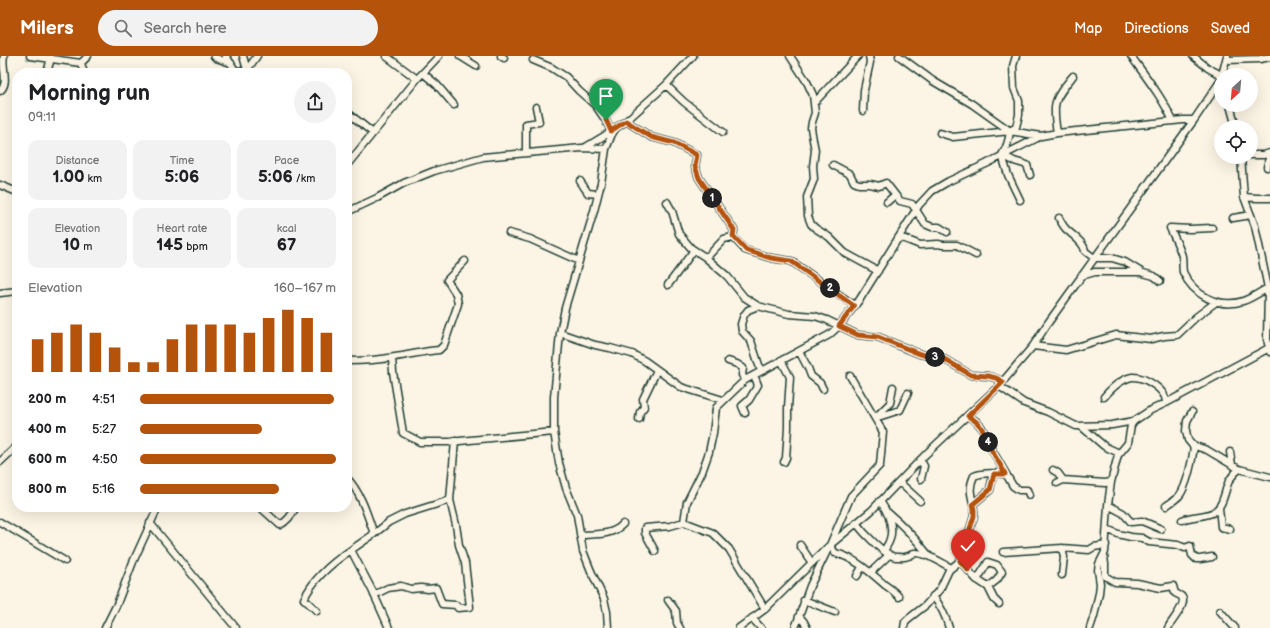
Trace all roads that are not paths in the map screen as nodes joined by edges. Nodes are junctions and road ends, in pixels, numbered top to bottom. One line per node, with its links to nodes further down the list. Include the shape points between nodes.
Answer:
1 (4, 56): 38 (street, via 2,64 5,80)
2 (30, 56): 20 (street)
3 (88, 56): 23 (street)
4 (214, 56): 24 (street)
5 (226, 56): 24 (street)
6 (243, 56): 29 (street)
7 (257, 56): 30 (street)
8 (386, 56): 35 (street)
9 (439, 56): 33 (street)
10 (460, 56): 25 (street)
11 (693, 56): 36 (street)
12 (790, 56): 39 (street, via 807,82)
13 (858, 56): 39 (street)
14 (869, 56): 42 (street)
15 (899, 56): 48 (street)
16 (1016, 56): 48 (street, via 1013,69 1019,115 1016,127)
17 (1131, 56): 46 (street, via 1156,90)
18 (1193, 56): 32 (street)
19 (1270, 57): 21 (street)
20 (51, 58): 23 (street); 26 (street)
21 (1226, 58): 31 (street)
22 (533, 60): 47 (street, via 566,77 596,106)
23 (80, 63): 27 (street)
24 (230, 63): 28 (street)
25 (476, 66)
26 (48, 68)
27 (82, 68)
28 (234, 68)
29 (248, 68)
30 (251, 68)
31 (1224, 68)
32 (1214, 71)
33 (423, 73): 35 (street); 40 (street)
34 (1073, 76): 52 (street, via 1057,97 1055,104)
35 (417, 79): 50 (street)
36 (666, 85): 45 (street); 49 (street)
37 (1214, 90): 44 (street)
38 (0, 91)
39 (814, 103): 91 (street, via 815,113 811,128 815,150 814,179 807,198 811,224 846,253)
40 (454, 105)
41 (536, 108): 56 (street, via 539,122 526,124)
42 (864, 111)
43 (352, 116): 50 (street)
44 (1194, 120): 46 (street); 88 (street)
45 (626, 121): 47 (street); 83 (street, via 651,137 674,143 697,155 695,166 699,178 734,230)
46 (1173, 121): 52 (street)
47 (614, 130): 54 (street); 55 (street)
48 (1010, 131): 51 (street, via 953,137); 53 (street); 58 (street, via 1009,141)
49 (723, 132)
50 (373, 133): 60 (street)
51 (940, 133)
52 (1057, 133): 53 (street)
53 (1041, 136): 58 (street)
54 (582, 148): 55 (street); 56 (street)
55 (606, 149): 68 (street)
56 (526, 153): 76 (street, via 483,157 434,171)
57 (1270, 154): 59 (street); 63 (street)
58 (1002, 155): 64 (street, via 1014,162 1027,165); 72 (street); 75 (street, via 932,191)
59 (1258, 155)
60 (352, 159)
61 (1242, 164): 70 (street)
62 (833, 165): 69 (street, via 850,174 854,182 859,184 879,186 886,183)
63 (1267, 167)
64 (1030, 175)
65 (580, 181): 68 (street, via 588,193)
66 (0, 185): 67 (street)
67 (12, 190)
68 (598, 194): 90 (street)
69 (895, 195): 74 (street); 75 (street, via 900,201 912,204)
70 (1244, 197): 71 (street); 77 (street)
71 (1270, 198)
72 (1020, 200)
73 (667, 202): 85 (street, via 679,234)
74 (887, 202)
75 (916, 209): 81 (street, via 925,224); 84 (street)
76 (352, 210)
77 (1251, 215): 79 (street); 96 (street)
78 (1059, 218): 88 (street, via 1085,251)
79 (1233, 218)
80 (1212, 228): 99 (street, via 1170,228 1182,257 1183,270 1190,283 1200,294)
81 (947, 232)
82 (509, 233): 90 (street, via 530,239)
83 (733, 236): 87 (street, via 724,240); 101 (street, via 746,250 791,261)
84 (898, 238): 86 (street, via 920,245 957,245); 91 (street)
85 (694, 250): 87 (street); 95 (street)
86 (976, 255)
87 (705, 257): 100 (street, via 744,297)
88 (1094, 258): 92 (street, via 1112,258); 93 (street)
89 (465, 261): 108 (street, via 447,280 456,294 458,304 444,344 439,350)
90 (579, 261): 103 (street)
91 (878, 271): 101 (street)
92 (1142, 272): 93 (street, via 1095,272); 94 (street)
93 (1081, 276): 105 (street)
94 (1160, 281)
95 (668, 285)
96 (1268, 288): 99 (street, via 1231,304); 104 (street)
97 (12, 292): 98 (street)
98 (0, 293)
99 (1216, 302): 105 (street, via 1177,335 1151,339 1116,335 1066,350)
100 (758, 306): 102 (street, via 789,314 815,316); 113 (street, via 748,310 741,324 742,331 751,341)
101 (854, 306): 102 (street)
102 (839, 326): 107 (street, via 829,335); 117 (street, via 858,335 878,337 920,354 944,359 971,375 996,378)
103 (560, 333): 112 (street, via 632,354); 131 (street, via 554,397)
104 (1268, 337): 106 (street)
105 (1033, 346): 117 (street)
106 (1269, 350): 123 (street)
107 (799, 351): 109 (street); 119 (street, via 811,376)
108 (392, 358): 110 (street); 132 (street, via 403,432 420,442)
109 (781, 360): 113 (street); 139 (street, via 790,377)
110 (352, 361)
111 (728, 361): 116 (street, via 743,368 742,375)
112 (657, 370): 122 (street, via 681,387); 128 (street, via 643,399 644,407 640,412)
113 (761, 371): 114 (street)
114 (754, 375): 116 (street); 125 (street, via 758,385 742,406)
115 (850, 376): 127 (street)
116 (745, 380): 122 (street)
117 (1001, 384): 126 (street); 130 (street, via 1024,402 1072,425)
118 (893, 387): 127 (street, via 890,403)
119 (823, 389)
120 (908, 393): 127 (street, via 900,410)
121 (1104, 397): 123 (street, via 1115,386 1132,377 1157,386)
122 (723, 400): 166 (street, via 716,408 709,452 687,502)
123 (1166, 403): 129 (street)
124 (1192, 412): 133 (street, via 1187,421 1186,431 1188,440)
125 (745, 413)
126 (968, 416): 137 (street); 144 (street, via 982,428)
127 (875, 418): 176 (street, via 883,432 880,465 851,496)
128 (640, 419)
129 (1134, 421): 130 (street); 136 (street, via 1130,425 1128,443)
130 (1082, 426): 136 (street, via 1104,446)
131 (554, 432): 132 (street); 174 (street, via 562,475 577,515)
132 (455, 441): 153 (street)
133 (1194, 445): 140 (street); 158 (street, via 1182,491)
134 (12, 451): 138 (street)
135 (1230, 452): 140 (street)
136 (1119, 453): 149 (street)
137 (920, 460): 146 (street, via 924,466); 148 (street)
138 (0, 462)
139 (784, 462)
140 (1232, 465): 141 (street)
141 (1239, 469): 145 (street); 159 (street, via 1229,481)
142 (1053, 470): 147 (street)
143 (994, 474): 144 (street); 156 (street, via 990,490); 156 (street, via 974,476 970,485)
144 (1005, 474): 152 (street, via 1013,486 1019,490 1027,490)
145 (1270, 477)
146 (921, 479)
147 (1063, 480): 149 (street); 150 (street)
148 (899, 482): 154 (street); 155 (street)
149 (1111, 482): 157 (street)
150 (1057, 483)
151 (352, 484): 173 (street)
152 (1029, 495)
153 (450, 500): 173 (street, via 404,514); 196 (street, via 465,563 470,607 458,608 456,604 442,604 436,588 411,589 401,586 388,588)
154 (880, 501): 160 (street); 168 (street)
155 (920, 501)
156 (973, 504): 187 (street, via 974,516)
157 (1108, 505): 170 (street, via 1123,513 1131,522 1142,521); 171 (street)
158 (1166, 506)
159 (1219, 508): 164 (street, via 1210,514); 172 (street, via 1221,527)
160 (886, 511): 182 (street, via 891,531); 184 (street, via 920,543)
161 (156, 512): 167 (street)
162 (266, 512): 163 (street, via 280,525)
163 (293, 512)
164 (1182, 520)
165 (0, 522): 186 (street)
166 (684, 522): 180 (street, via 645,528 645,533); 202 (street, via 713,533 729,549)
167 (150, 523): 208 (street); 209 (street)
168 (856, 523): 176 (street); 182 (street)
169 (623, 524): 174 (street, via 619,529 599,535)
170 (1161, 528)
171 (1107, 529): 177 (street); 185 (street, via 1149,542 1185,548 1190,546 1196,559)
172 (1230, 529)
173 (374, 534): 179 (street)
174 (580, 535): 211 (street, via 583,551 608,612)
175 (800, 545): 188 (street)
176 (830, 545): 188 (street); 189 (street, via 836,553 843,554); 200 (street)
177 (1106, 545): 178 (street, via 1089,550); 183 (street)
178 (1062, 548): 181 (street); 192 (street)
179 (351, 550): 196 (street); 203 (street, via 340,557 308,590 304,599)
180 (656, 551)
181 (1003, 552)
182 (886, 553): 184 (street, via 906,558 914,553); 191 (street)
183 (1104, 556): 219 (street, via 1099,564 1099,593); 220 (street, via 1105,576 1115,582 1161,588 1173,586 1175,593 1180,595 1183,601 1180,611)
184 (930, 557): 190 (street)
185 (1212, 557)
186 (64, 561)
187 (960, 561): 190 (street); 194 (street)
188 (812, 563): 202 (street)
189 (862, 567): 191 (street); 193 (street)
190 (951, 568): 197 (street, via 940,589)
191 (871, 572): 198 (street)
192 (1062, 575)
193 (857, 576)
194 (977, 580): 195 (street); 195 (street, via 988,562 996,565 1002,572)
195 (988, 587): 201 (street)
196 (374, 595): 210 (street)
197 (933, 596): 217 (street, via 905,622); 218 (street)
198 (900, 597)
199 (668, 600): 212 (street, via 676,611)
200 (804, 600): 205 (street); 206 (street)
201 (999, 604)
202 (765, 609): 207 (street)
203 (317, 611)
204 (1220, 611): 221 (street)
205 (834, 612)
206 (799, 616): 215 (street); 216 (street)
207 (752, 618): 213 (street); 214 (street)
208 (105, 628)
209 (236, 628)
210 (389, 628)
211 (608, 628)
212 (680, 628)
213 (739, 628)
214 (761, 628)
215 (794, 628)
216 (807, 628)
217 (904, 628)
218 (949, 628)
219 (1090, 628)
220 (1168, 628)
221 (1234, 628)

